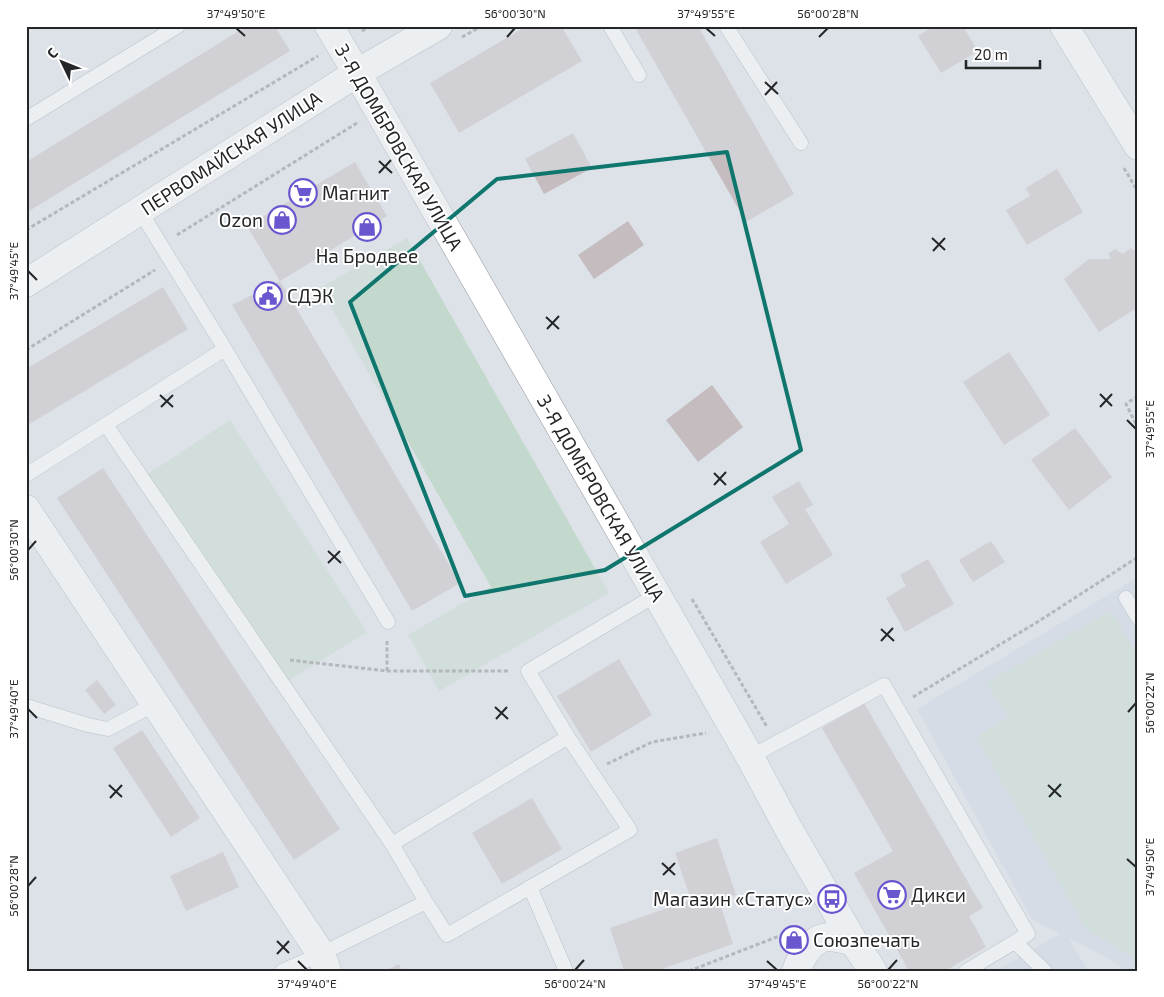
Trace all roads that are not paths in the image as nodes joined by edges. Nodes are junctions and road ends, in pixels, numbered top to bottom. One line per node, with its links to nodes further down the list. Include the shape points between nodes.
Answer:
1 (178, 26): 9 (lane)
2 (438, 26): 7 (street, ПЕРВОМАЙСКАЯ УЛИЦА)
3 (610, 26): 8 (lane)
4 (726, 26): 10 (lane)
5 (1064, 26): 11 (street)
6 (334, 35): 7 (street, 3-Я ДОМБРОВСКАЯ УЛИЦА)
7 (357, 73): 12 (street, ПЕРВОМАЙСКАЯ УЛИЦА); 18 (street, 3-Я ДОМБРОВСКАЯ УЛИЦА)
8 (639, 75)
9 (26, 118)
10 (800, 143)
11 (1138, 146)
12 (140, 211): 13 (street, ПЕРВОМАЙСКАЯ УЛИЦА); 14 (lane)
13 (26, 283)
14 (225, 349): 15 (lane); 21 (lane)
15 (106, 425): 16 (lane); 26 (lane)
16 (26, 475)
17 (26, 510): 22 (street)
18 (656, 595): 24 (lane, via 528,671); 25 (street, 3-Я ДОМБРОВСКАЯ УЛИЦА)
19 (1126, 598): 20 (lane)
20 (1138, 618)
21 (388, 622)
22 (155, 704): 23 (lane, via 108,729); 31 (street)
23 (26, 706)
24 (568, 736): 26 (lane); 27 (lane, via 630,830)
25 (750, 757): 29 (street, 3-Я ДОМБРОВСКАЯ УЛИЦА); 30 (lane, via 884,686 1028,934)
26 (392, 844): 28 (lane)
27 (530, 887): 28 (lane, via 447,935); 33 (lane)
28 (426, 902): 31 (lane)
29 (853, 941): 34 (street, via 826,937 814,943 802,954); 35 (street, 3-Я ДОМБРОВСКАЯ УЛИЦА)
30 (1015, 942): 36 (lane); 37 (lane)
31 (324, 963): 32 (lane)
32 (282, 971)
33 (566, 971)
34 (796, 971)
35 (872, 971)
36 (966, 971)
37 (1045, 971)

